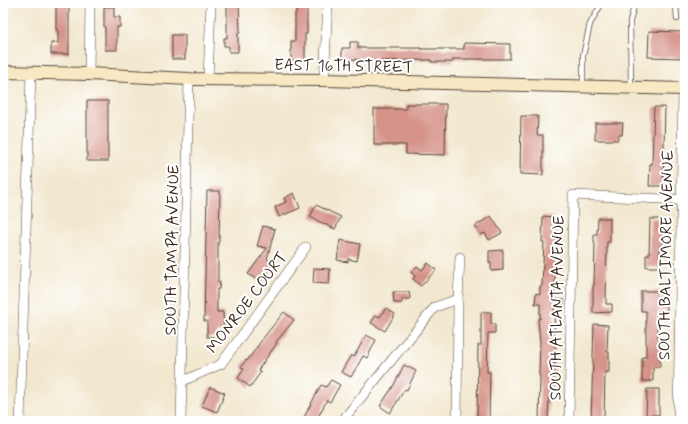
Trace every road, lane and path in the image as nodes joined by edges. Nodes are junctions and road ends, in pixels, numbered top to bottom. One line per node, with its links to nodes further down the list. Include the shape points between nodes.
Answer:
1 (90, 3): 10 (street)
2 (211, 3): 12 (street)
3 (328, 3): 13 (street)
4 (602, 3): 14 (lane, via 590,24 587,37 583,56)
5 (635, 3): 15 (lane, via 630,21)
6 (674, 3): 7 (lane)
7 (677, 19)
8 (3, 72): 9 (street, EAST 16TH STREET)
9 (31, 73): 10 (street, EAST 16TH STREET); 22 (street)
10 (89, 74): 11 (street, EAST 16TH STREET)
11 (189, 79): 12 (street, EAST 16TH STREET); 21 (street, SOUTH TAMPA AVENUE)
12 (208, 79): 13 (street, EAST 16TH STREET)
13 (324, 80): 14 (street, EAST 16TH STREET)
14 (583, 86): 15 (street, EAST 16TH STREET)
15 (630, 88): 16 (street, EAST 16TH STREET)
16 (684, 89): 17 (street, SOUTH BALTIMORE AVENUE)
17 (683, 200): 26 (street, SOUTH ATLANTA AVENUE, via 573,195); 27 (street, SOUTH BALTIMORE AVENUE)
18 (306, 247): 21 (street, MONROE COURT, via 221,364)
19 (460, 257): 20 (street)
20 (458, 299): 24 (street, via 435,307); 25 (street)
21 (183, 381): 23 (street, SOUTH TAMPA AVENUE)
22 (20, 421)
23 (181, 421)
24 (342, 421)
25 (456, 421)
26 (569, 421)
27 (678, 421)

